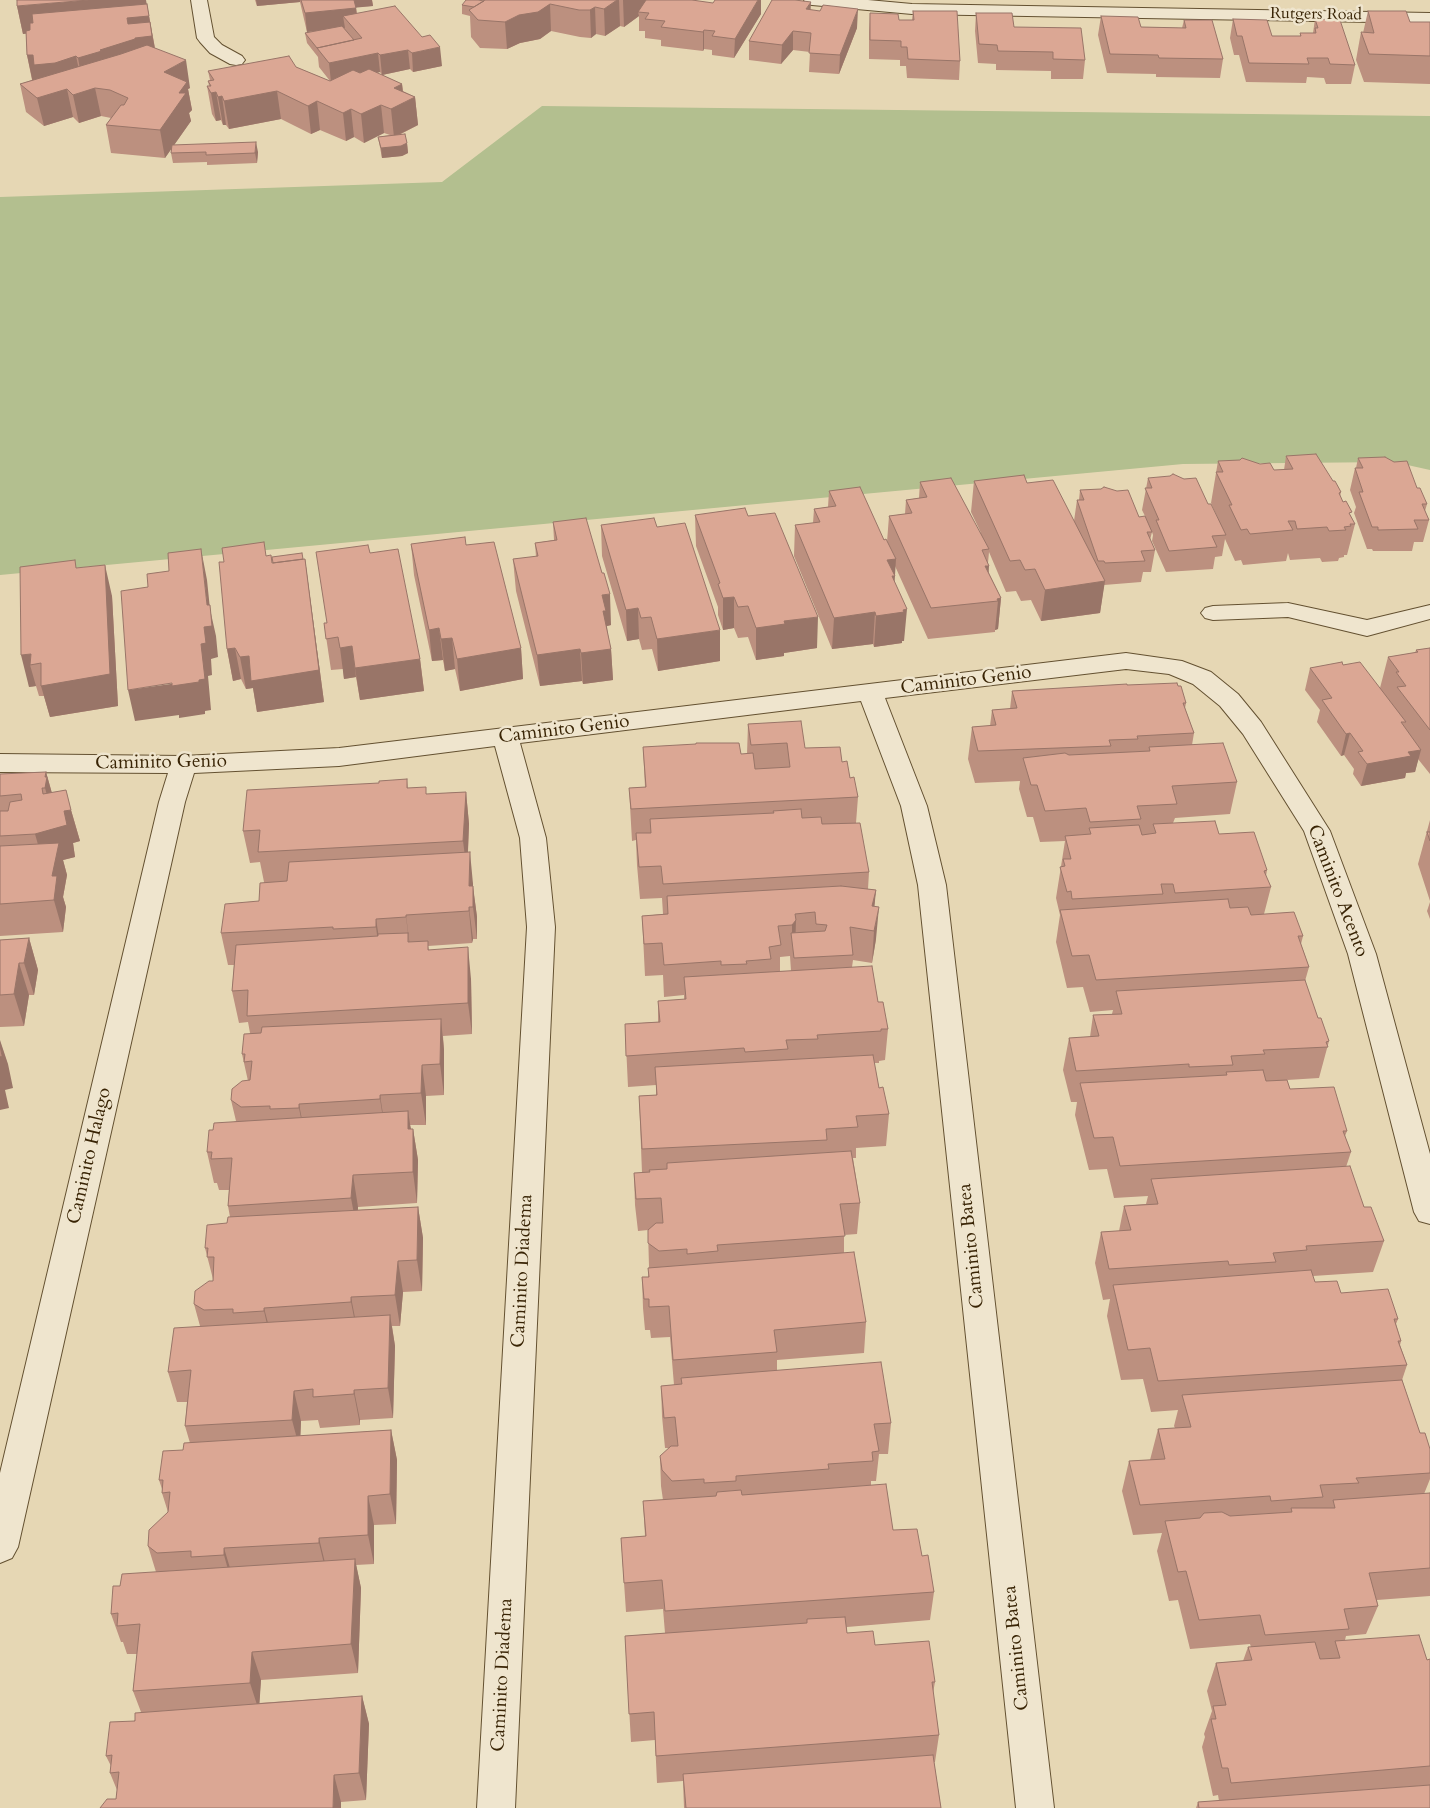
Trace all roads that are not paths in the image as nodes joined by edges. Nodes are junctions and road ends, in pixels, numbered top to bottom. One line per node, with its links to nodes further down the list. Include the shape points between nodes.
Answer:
1 (199, 0): 6 (street, via 206,38 216,49)
2 (812, 0): 4 (street, Rutgers Road, via 912,8)
3 (1330, 0): 4 (street)
4 (1338, 15): 5 (street, Rutgers Road)
5 (1430, 18)
6 (236, 60)
7 (1213, 612): 8 (street, via 1288,610 1367,628)
8 (1430, 612)
9 (1126, 662): 10 (street, Caminito Genio); 14 (street, Caminito Acento, via 1173,667 1188,672 1202,678 1229,700 1252,728 1317,831 1362,954)
10 (870, 693): 11 (street, Caminito Genio); 17 (street, Caminito Batea, via 914,806 932,885)
11 (505, 737): 13 (street, Caminito Genio, via 339,758); 16 (street, Caminito Diadema, via 533,838 541,927)
12 (0, 763): 13 (street, Caminito Genio)
13 (183, 765): 15 (street, Caminito Halago)
14 (1430, 1212)
15 (0, 1547)
16 (496, 1808)
17 (1035, 1808)

